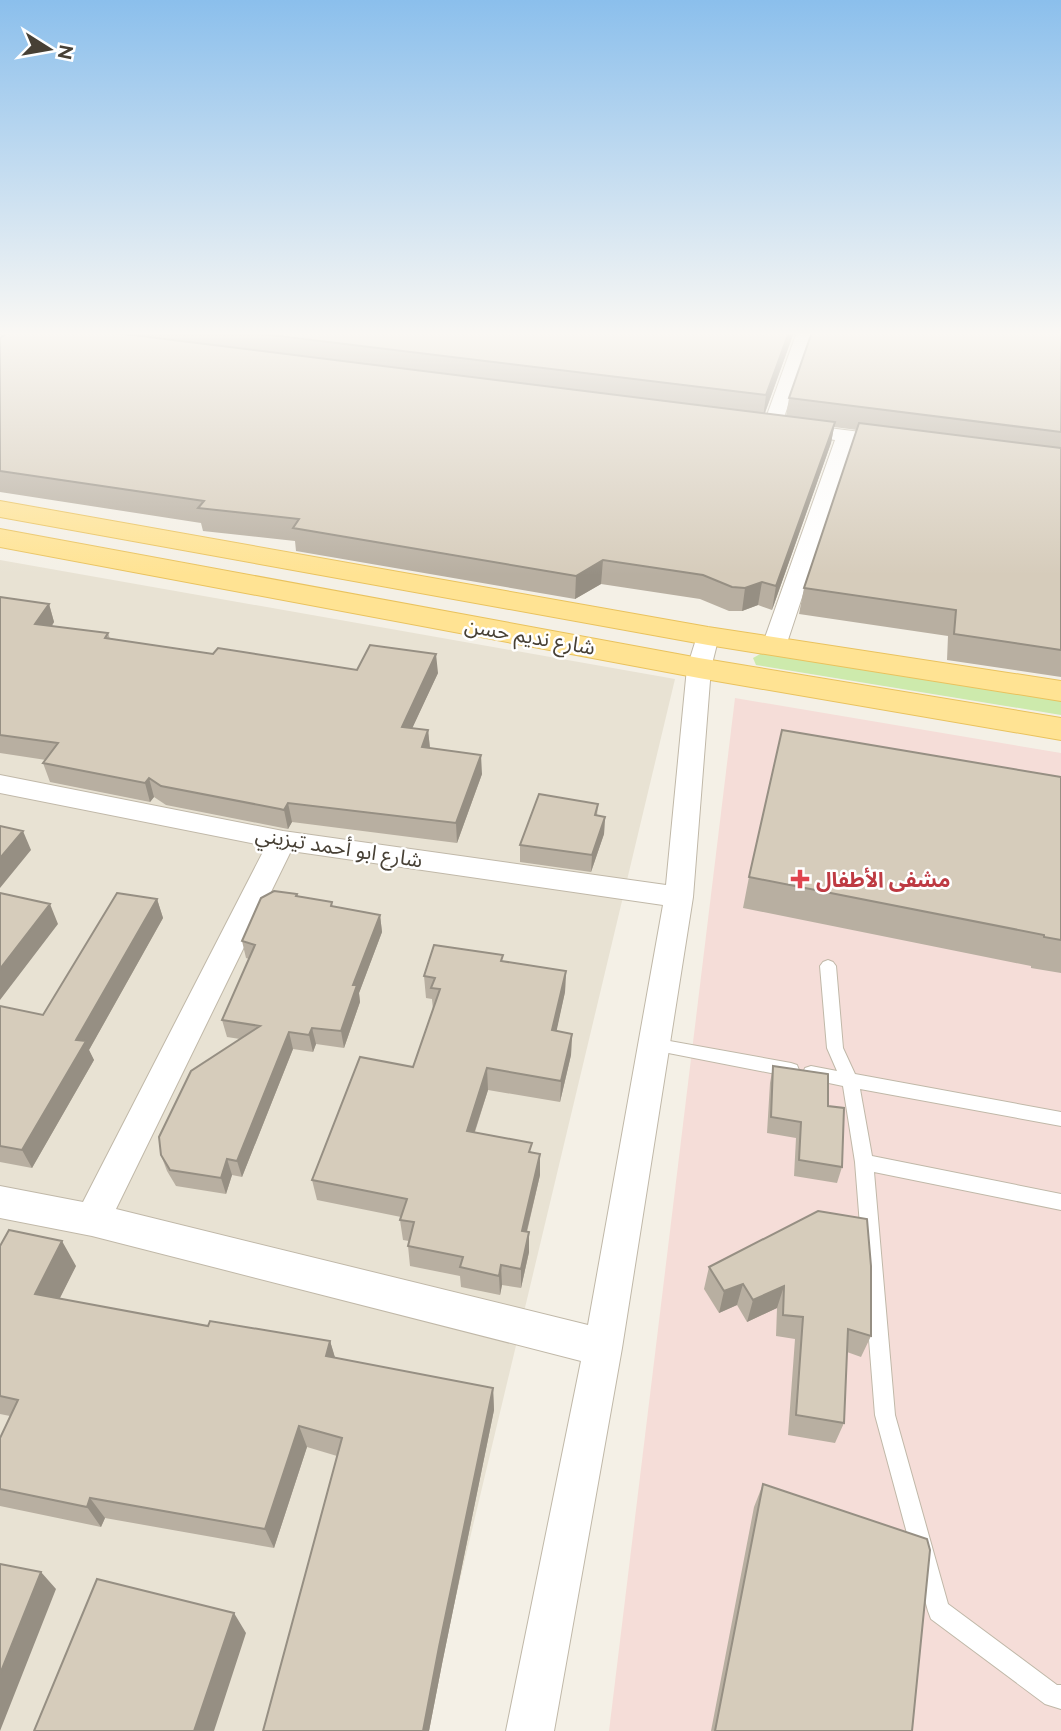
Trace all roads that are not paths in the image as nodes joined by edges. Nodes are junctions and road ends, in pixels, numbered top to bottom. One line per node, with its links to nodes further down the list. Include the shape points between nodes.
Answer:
1 (770, 413): 2 (street, via 765,425)
2 (846, 436): 3 (street); 6 (street)
3 (913, 445)
4 (0, 509): 7 (main road, شارع نديم حسن)
5 (0, 538): 7 (main road, شارع نديم حسن)
6 (774, 646): 7 (main road, شارع نديم حسن); 8 (main road, شارع نديم حسن)
7 (704, 652): 9 (main road, شارع نديم حسن); 12 (street)
8 (1061, 691)
9 (1061, 729)
10 (0, 784): 11 (street, شارع ابو أحمد تيزيني)
11 (283, 840): 12 (street, شارع ابو أحمد تيزيني); 21 (street)
12 (680, 897): 14 (street)
13 (828, 966): 15 (lane, via 835,1048)
14 (652, 1043): 15 (lane); 22 (street)
15 (850, 1081): 16 (lane); 17 (lane)
16 (1061, 1119)
17 (864, 1162): 20 (lane); 23 (lane, via 885,1415 939,1611)
18 (0, 1186): 21 (street)
19 (0, 1202): 21 (street)
20 (1061, 1202)
21 (92, 1220): 22 (street)
22 (603, 1348): 24 (street)
23 (1061, 1698)
24 (530, 1731)

